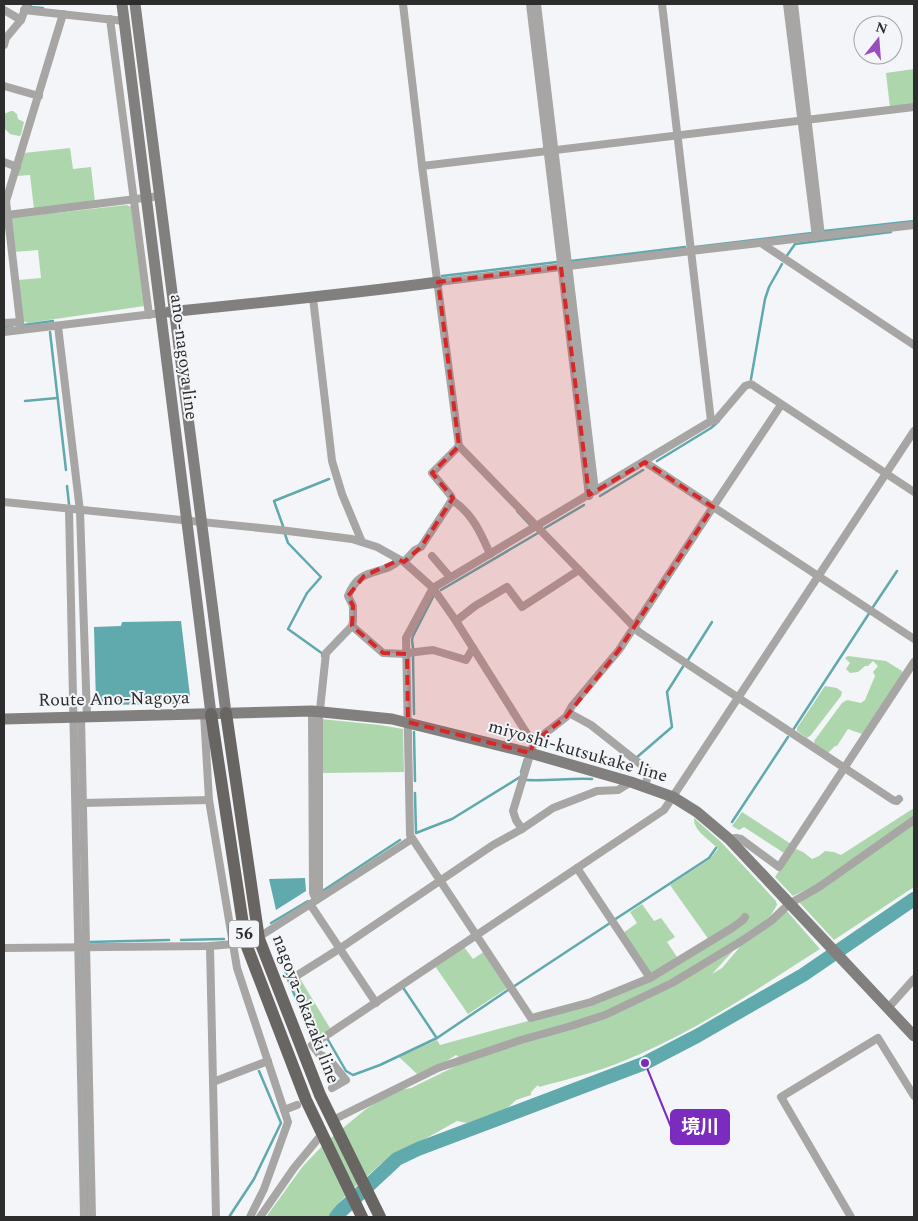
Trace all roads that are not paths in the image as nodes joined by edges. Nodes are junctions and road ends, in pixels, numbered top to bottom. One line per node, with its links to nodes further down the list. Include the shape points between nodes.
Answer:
1 (122, 4): 14 (main road, ano-nagoya line)
2 (135, 4): 25 (main road, ano-nagoya line)
3 (403, 4): 23 (street)
4 (530, 4): 21 (street)
5 (537, 4): 21 (street)
6 (662, 4): 20 (street)
7 (787, 4): 19 (street)
8 (794, 4): 19 (street)
9 (26, 7): 11 (street); 13 (street)
10 (4, 10): 13 (street)
11 (64, 14): 12 (street); 17 (street)
12 (110, 19): 14 (street); 26 (street)
13 (21, 20): 15 (street)
14 (124, 21): 26 (main road, ano-nagoya line)
15 (5, 40)
16 (4, 86): 17 (street)
17 (39, 96): 24 (street)
18 (914, 107): 19 (street)
19 (804, 120): 20 (street); 29 (street)
20 (678, 135): 21 (street); 31 (street)
21 (551, 150): 23 (street); 32 (street)
22 (4, 162): 24 (street)
23 (422, 166): 33 (street)
24 (17, 167): 27 (street, via 6,201)
25 (160, 196): 26 (street); 35 (main road, ano-nagoya line)
26 (140, 198): 27 (street); 36 (main road, ano-nagoya line); 37 (street)
27 (6, 215): 39 (street)
28 (914, 225): 29 (street)
29 (818, 237): 30 (street)
30 (761, 243): 31 (street); 42 (street)
31 (691, 251): 32 (street); 44 (street)
32 (565, 267): 33 (street); 50 (street)
33 (438, 282): 34 (main road); 46 (street)
34 (313, 298): 35 (main road); 59 (street, via 332,462)
35 (175, 312): 36 (main road); 57 (main road, ano-nagoya line)
36 (161, 313): 37 (street); 56 (main road, ano-nagoya line)
37 (149, 315): 40 (street)
38 (4, 323): 39 (street)
39 (21, 326): 40 (street); 41 (street)
40 (58, 326): 55 (street)
41 (4, 332)
42 (914, 345)
43 (781, 405): 44 (street, via 750,384 716,420); 48 (street); 53 (street)
44 (711, 421): 47 (street)
45 (914, 431): 48 (street)
46 (459, 446): 51 (street, via 432,473); 58 (street)
47 (645, 462): 50 (street); 53 (street)
48 (886, 474): 49 (street); 64 (street)
49 (914, 492)
50 (592, 494): 58 (street)
51 (452, 500): 60 (street, via 467,512); 62 (street, via 421,547)
52 (4, 502): 54 (street)
53 (713, 506): 64 (street); 69 (street)
54 (69, 509): 55 (street); 79 (street)
55 (80, 510): 56 (street); 79 (street)
56 (186, 521): 57 (street); 78 (main road, ano-nagoya line)
57 (201, 522): 59 (street); 76 (main road, ano-nagoya line)
58 (537, 526): 60 (street); 63 (street)
59 (362, 542): 62 (street, via 378,547)
60 (490, 554): 65 (street)
61 (432, 556): 65 (street)
62 (401, 561): 66 (street); 68 (street, via 364,576 351,588 348,596 354,606)
63 (579, 570): 67 (street, via 522,607 506,587); 69 (street)
64 (819, 576): 70 (street); 74 (street)
65 (450, 577): 66 (street)
66 (433, 588): 67 (street); 72 (street, via 406,638)
67 (456, 620): 71 (street)
68 (352, 626): 72 (street, via 383,653); 75 (street, via 326,653)
69 (634, 627): 74 (street); 77 (street)
70 (914, 639)
71 (473, 648): 72 (street, via 466,660 433,650); 82 (street, via 529,737)
72 (407, 654): 81 (street)
73 (914, 662): 83 (street)
74 (739, 698): 83 (street); 86 (street)
75 (316, 711): 76 (main road, miyoshi-kutsukake line); 81 (main road, miyoshi-kutsukake line); 96 (street)
76 (226, 713): 78 (main road, Route Ano-Nagoya); 100 (main road, nagoya-okazaki line / 56)
77 (569, 713): 82 (street); 85 (street, via 591,725 649,771)
78 (208, 714): 79 (main road, Route Ano-Nagoya); 88 (street); 101 (main road, nagoya-okazaki line / 56)
79 (80, 717): 80 (main road, Route Ano-Nagoya); 89 (street); 104 (street)
80 (4, 719)
81 (408, 722): 82 (main road, miyoshi-kutsukake line); 92 (street)
82 (532, 748): 84 (main road, miyoshi-kutsukake line); 91 (street, via 513,811)
83 (844, 767): 87 (street, via 894,800); 93 (street, via 779,867 741,839)
84 (631, 782): 85 (main road, miyoshi-kutsukake line); 91 (street, via 618,790 596,791 553,808)
85 (645, 787): 86 (main road, miyoshi-kutsukake line)
86 (673, 797): 93 (main road, miyoshi-kutsukake line); 94 (street, via 664,810)
87 (899, 799)
88 (209, 800): 89 (street); 102 (street)
89 (83, 803): 104 (street)
90 (914, 820): 97 (street)
91 (522, 829): 95 (street)
92 (412, 839): 95 (street); 96 (street)
93 (729, 839): 97 (main road, miyoshi-kutsukake line)
94 (577, 868): 99 (street); 108 (street)
95 (441, 881): 99 (street); 106 (street)
96 (316, 900): 100 (street); 106 (street)
97 (789, 904): 111 (main road, miyoshi-kutsukake line); 119 (street, via 771,921 721,955 672,983 572,1026 438,1068 380,1096)
98 (745, 917): 108 (street, via 724,934)
99 (477, 936): 108 (street, via 532,1018 591,1002); 110 (street)
100 (259, 937): 101 (street); 119 (main road, nagoya-okazaki line / 56, via 320,1095)
101 (246, 943): 102 (street); 120 (main road, nagoya-okazaki line / 56, via 306,1100)
102 (232, 944): 103 (street); 113 (street)
103 (210, 946): 104 (street); 114 (street)
104 (82, 947): 105 (street); 121 (street); 122 (street)
105 (4, 948)
106 (339, 949): 107 (street); 110 (street)
107 (293, 978)
108 (650, 978)
109 (914, 979): 111 (street)
110 (376, 1003): 115 (street, via 312,1045 319,1054 330,1059 346,1080)
111 (885, 1006): 112 (main road, miyoshi-kutsukake line)
112 (914, 1036)
113 (268, 1062): 114 (street); 118 (street)
114 (213, 1082): 123 (street)
115 (332, 1088)
116 (914, 1096): 128 (street, via 878,1038 781,1097)
117 (297, 1105): 118 (street)
118 (284, 1110): 124 (street, via 288,1122 264,1190)
119 (336, 1126): 127 (main road, nagoya-okazaki line / 56)
120 (324, 1138): 125 (street, via 294,1168); 126 (main road, nagoya-okazaki line / 56)
121 (84, 1217)
122 (92, 1217)
123 (216, 1217)
124 (250, 1217)
125 (260, 1217)
126 (362, 1217)
127 (380, 1217)
128 (851, 1217)

